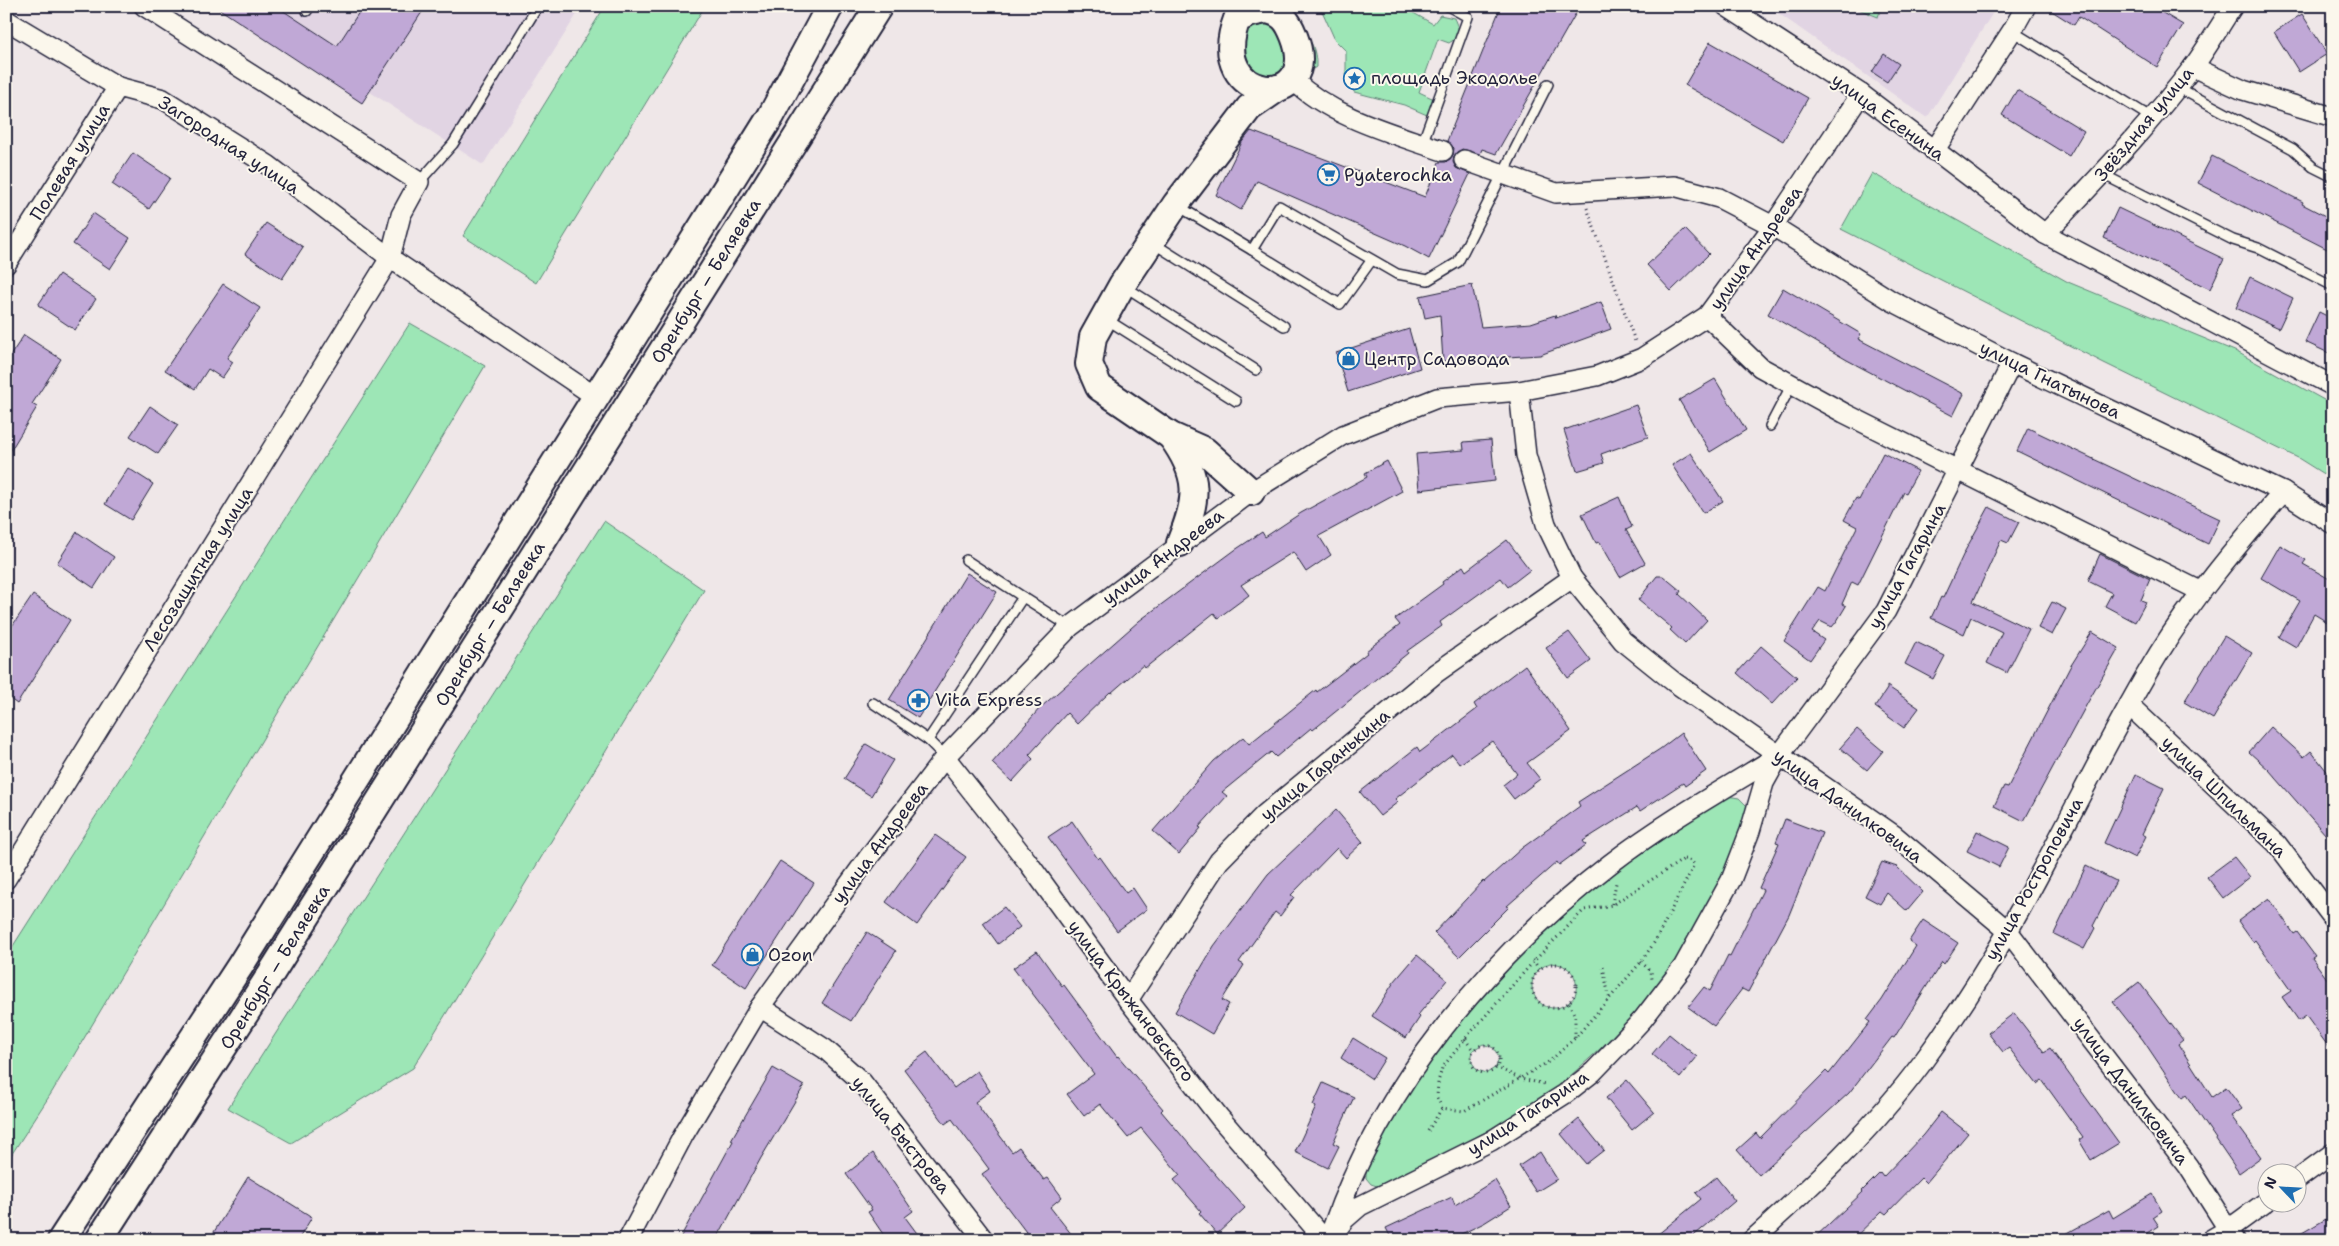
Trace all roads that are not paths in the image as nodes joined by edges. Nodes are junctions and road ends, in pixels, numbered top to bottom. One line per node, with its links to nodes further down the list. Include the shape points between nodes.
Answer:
1 (144, 6): 30 (street)
2 (538, 6): 30 (lane, via 452,144)
3 (830, 6): 49 (main road, Оренбург – Беляевка, via 771,116)
4 (879, 6): 78 (main road, Оренбург – Беляевка)
5 (1448, 6): 23 (lane, via 1468,17)
6 (1726, 6): 19 (street, улица Есенина)
7 (2026, 6): 12 (street)
8 (2233, 6): 14 (street, Звёздная улица)
9 (1276, 9): 10 (main road); 15 (main road, via 1290,26 1300,67)
10 (1236, 13): 13 (main road, via 1231,53)
11 (6, 20): 17 (street, Загородная улица)
12 (2012, 30): 21 (lane); 24 (street)
13 (1235, 67): 15 (main road, via 1243,81 1258,88); 22 (main road)
14 (2193, 67): 18 (street, Звёздная улица); 20 (street, via 2243,90)
15 (1285, 84): 22 (main road, via 1249,108); 23 (street, via 1305,91 1337,111)
16 (1548, 84): 27 (lane)
17 (118, 86): 36 (street, Загородная улица, via 163,99 268,166); 38 (street, Полевая улица)
18 (2176, 87): 21 (street, Звёздная улица); 29 (lane, via 2293,149 2313,167)
19 (1861, 94): 24 (street, улица Есенина); 32 (street, улица Андреева)
20 (2333, 116)
21 (2152, 118): 28 (street, Звёздная улица)
22 (1226, 137): 31 (main road)
23 (1422, 144): 25 (street)
24 (1934, 151): 33 (street, улица Есенина)
25 (1443, 152)
26 (1464, 160): 27 (street, улица Гнатынова)
27 (1502, 174): 32 (street, улица Гнатынова, via 1556,193 1674,186 1719,198); 37 (lane, via 1458,262 1428,280 1397,274)
28 (2102, 174): 33 (street, Звёздная улица); 40 (lane)
29 (2333, 177)
30 (420, 182): 36 (street, Лесозащитная улица, via 401,215)
31 (1176, 204): 34 (main road); 35 (lane)
32 (1773, 226): 41 (street, улица Андреева); 44 (street, улица Гнатынова, via 1892,301)
33 (2045, 234): 47 (street, улица Есенина)
34 (1150, 242): 39 (main road); 43 (lane)
35 (1252, 250): 37 (lane, via 1340,304); 37 (lane, via 1278,206)
36 (390, 258): 49 (street, Загородная улица); 68 (street, Лесозащитная улица)
37 (1370, 261)
38 (6, 264)
39 (1122, 285): 42 (main road); 45 (lane)
40 (2333, 286)
41 (1707, 316): 46 (street, via 1760,367); 48 (street, улица Андреева, via 1642,358 1597,376)
42 (1104, 317): 50 (lane); 52 (main road, via 1093,337 1089,364 1099,387)
43 (1284, 326)
44 (2012, 363): 53 (street, улица Гагарина); 55 (street, улица Гнатынова)
45 (1256, 370)
46 (1792, 384): 51 (lane); 53 (street)
47 (2333, 386)
48 (1519, 391): 54 (street, улица Андреева, via 1437,398 1344,435); 59 (street, улица Данилковича, via 1526,455 1546,524)
49 (596, 397): 77 (main road, Оренбург – Беляевка, via 245,958)
50 (1236, 401)
51 (1770, 426)
52 (1171, 436): 54 (main road, via 1205,451); 57 (main road, via 1195,482 1191,516)
53 (1958, 471): 60 (street); 66 (street, улица Гагарина, via 1886,611)
54 (1251, 492): 57 (street, улица Андреева)
55 (2283, 492): 56 (street, улица Гнатынова); 60 (street, улица Ростроповича)
56 (2333, 524)
57 (1180, 543): 62 (street, улица Андреева)
58 (966, 560): 61 (lane)
59 (1572, 578): 66 (street, улица Данилковича, via 1622,641 1674,682); 71 (street, улица Гаранькина, via 1436,673 1265,814 1219,861)
60 (2200, 591): 64 (street, улица Ростроповича)
61 (1023, 596): 62 (lane); 65 (lane)
62 (1070, 627): 67 (street, улица Андреева)
63 (873, 703): 65 (lane)
64 (2129, 705): 69 (street, улица Шпильмана, via 2277,844); 70 (street, улица Ростроповича)
65 (928, 740): 67 (lane)
66 (1780, 756): 70 (street, улица Данилковича, via 1894,835); 81 (street, улица Гагарина, via 1725,788 1611,864 1570,897 1481,984 1446,1026 1386,1113 1355,1170); 81 (street, улица Гагарина, via 1764,783 1731,880 1684,967 1618,1046 1565,1094 1490,1141 1360,1206)
67 (945, 757): 71 (street, улица Крыжановского, via 1027,861); 72 (street, улица Андреева)
68 (6, 879)
69 (2333, 918)
70 (2008, 931): 76 (street, улица Данилковича, via 2188,1166); 82 (street, улица Ростроповича, via 1921,1064 1882,1112 1826,1173)
71 (1128, 1000): 81 (street, улица Крыжановского, via 1220,1118)
72 (760, 1007): 79 (street, улица Андреева, via 683,1136); 80 (street, улица Быстрова, via 825,1049 862,1082)
73 (2333, 1153): 74 (street)
74 (2306, 1173)
75 (2256, 1212): 76 (street)
76 (2232, 1235): 83 (street)
77 (61, 1240)
78 (100, 1240)
79 (628, 1240)
80 (984, 1240)
81 (1327, 1240)
82 (1752, 1240)
83 (2210, 1240)

